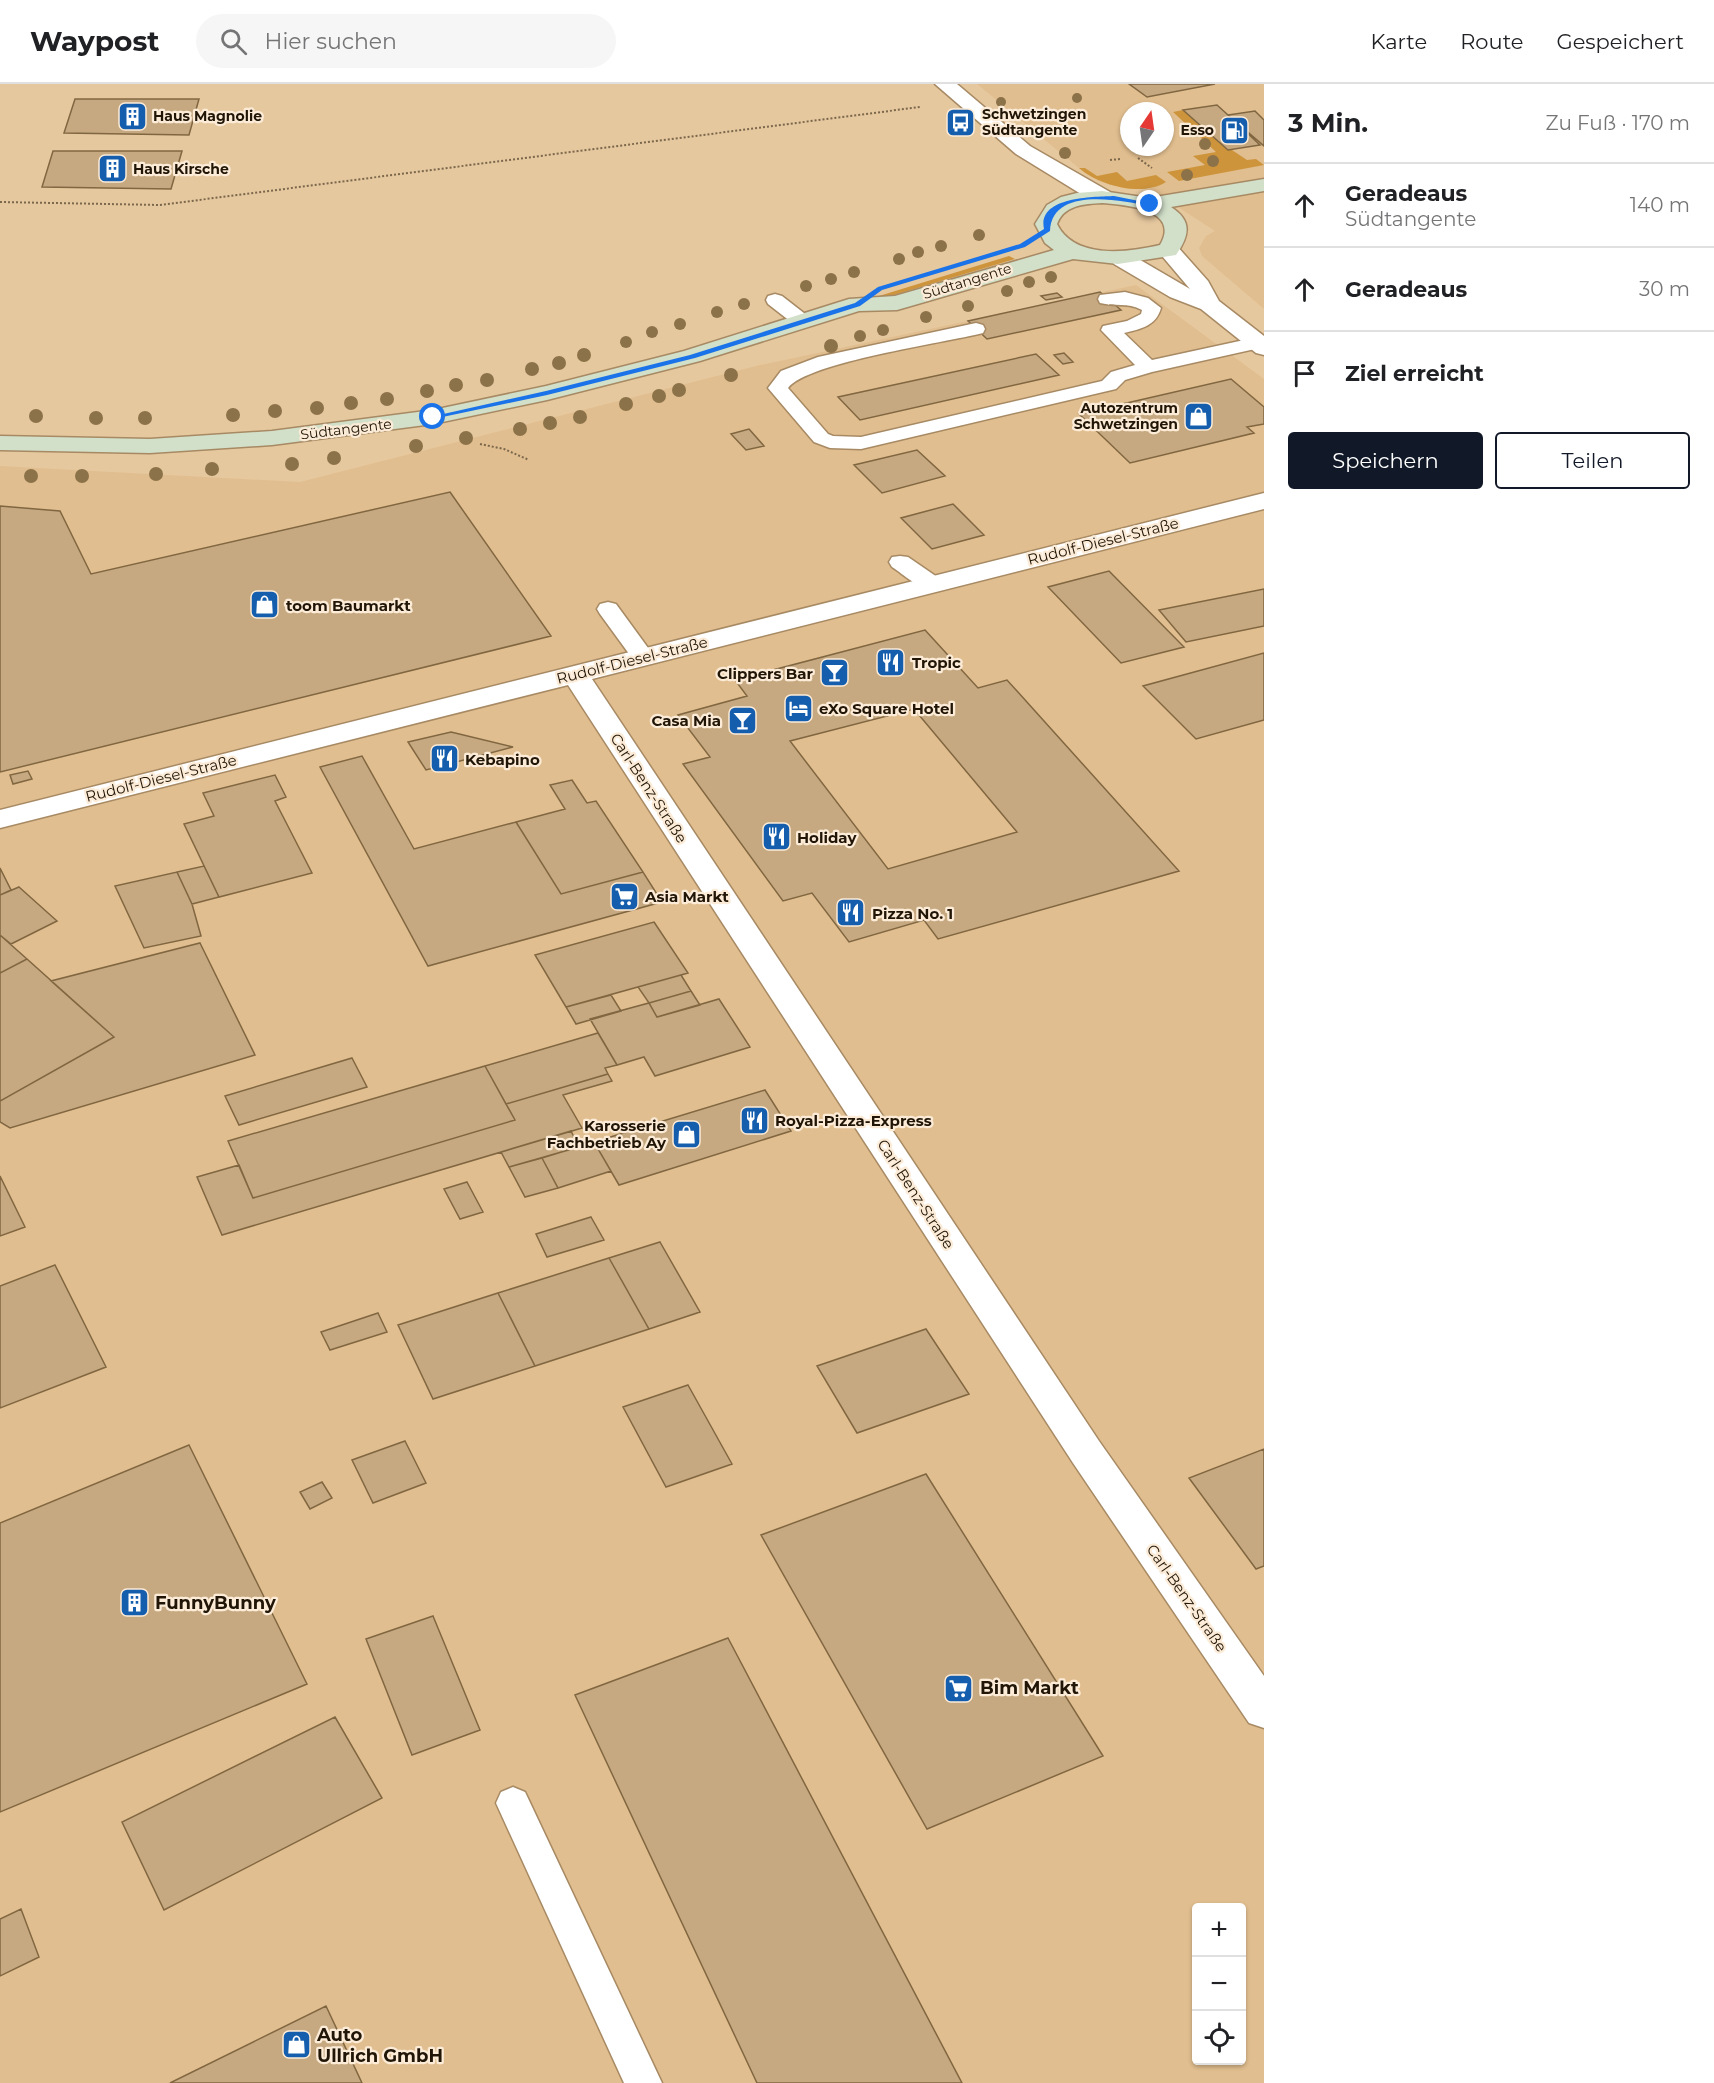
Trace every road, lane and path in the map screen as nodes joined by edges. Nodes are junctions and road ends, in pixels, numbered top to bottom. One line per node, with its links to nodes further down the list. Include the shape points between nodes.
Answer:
1 (945, 84): 2 (street)
2 (965, 101): 3 (street); 7 (path, via 160,205)
3 (1023, 150): 5 (street); 8 (street)
4 (1264, 184): 9 (main road)
5 (1102, 197): 8 (main road); 9 (main road)
6 (1264, 201): 10 (main road)
7 (0, 202)
8 (1063, 204): 11 (main road, via 1048,217)
9 (1150, 204): 10 (main road, via 1173,218)
10 (1193, 220): 12 (main road)
11 (1048, 230): 13 (main road, via 1052,238); 17 (main road, Südtangente, via 1023,245 880,288)
12 (1168, 250): 14 (main road); 18 (street, via 1200,286)
13 (1077, 251): 14 (main road); 17 (main road, Südtangente, via 897,303)
14 (1122, 259): 18 (street, via 1178,292)
15 (1107, 299): 22 (lane, via 1123,296 1152,308 1149,317 1110,330)
16 (775, 300): 19 (lane)
17 (857, 304): 19 (main road, Südtangente)
18 (1209, 304): 21 (street)
19 (802, 321): 23 (main road, Südtangente, via 692,356 547,393 411,420 272,438 150,446)
20 (976, 329): 22 (lane, via 825,361 788,375 778,388 821,438 861,443 1109,385 1118,376)
21 (1261, 346): 22 (lane)
22 (1148, 367)
23 (0, 443)
24 (1264, 501): 26 (street, Rudolf-Diesel-Straße)
25 (900, 562): 26 (lane)
26 (932, 584): 28 (street, Rudolf-Diesel-Straße)
27 (608, 609): 28 (lane)
28 (643, 657): 29 (street, Rudolf-Diesel-Straße)
29 (575, 674): 30 (street, Rudolf-Diesel-Straße); 31 (street, Carl-Benz-Straße, via 1079,1442)
30 (0, 819)
31 (1264, 1710)
32 (513, 1803): 33 (lane)
33 (643, 2083)

